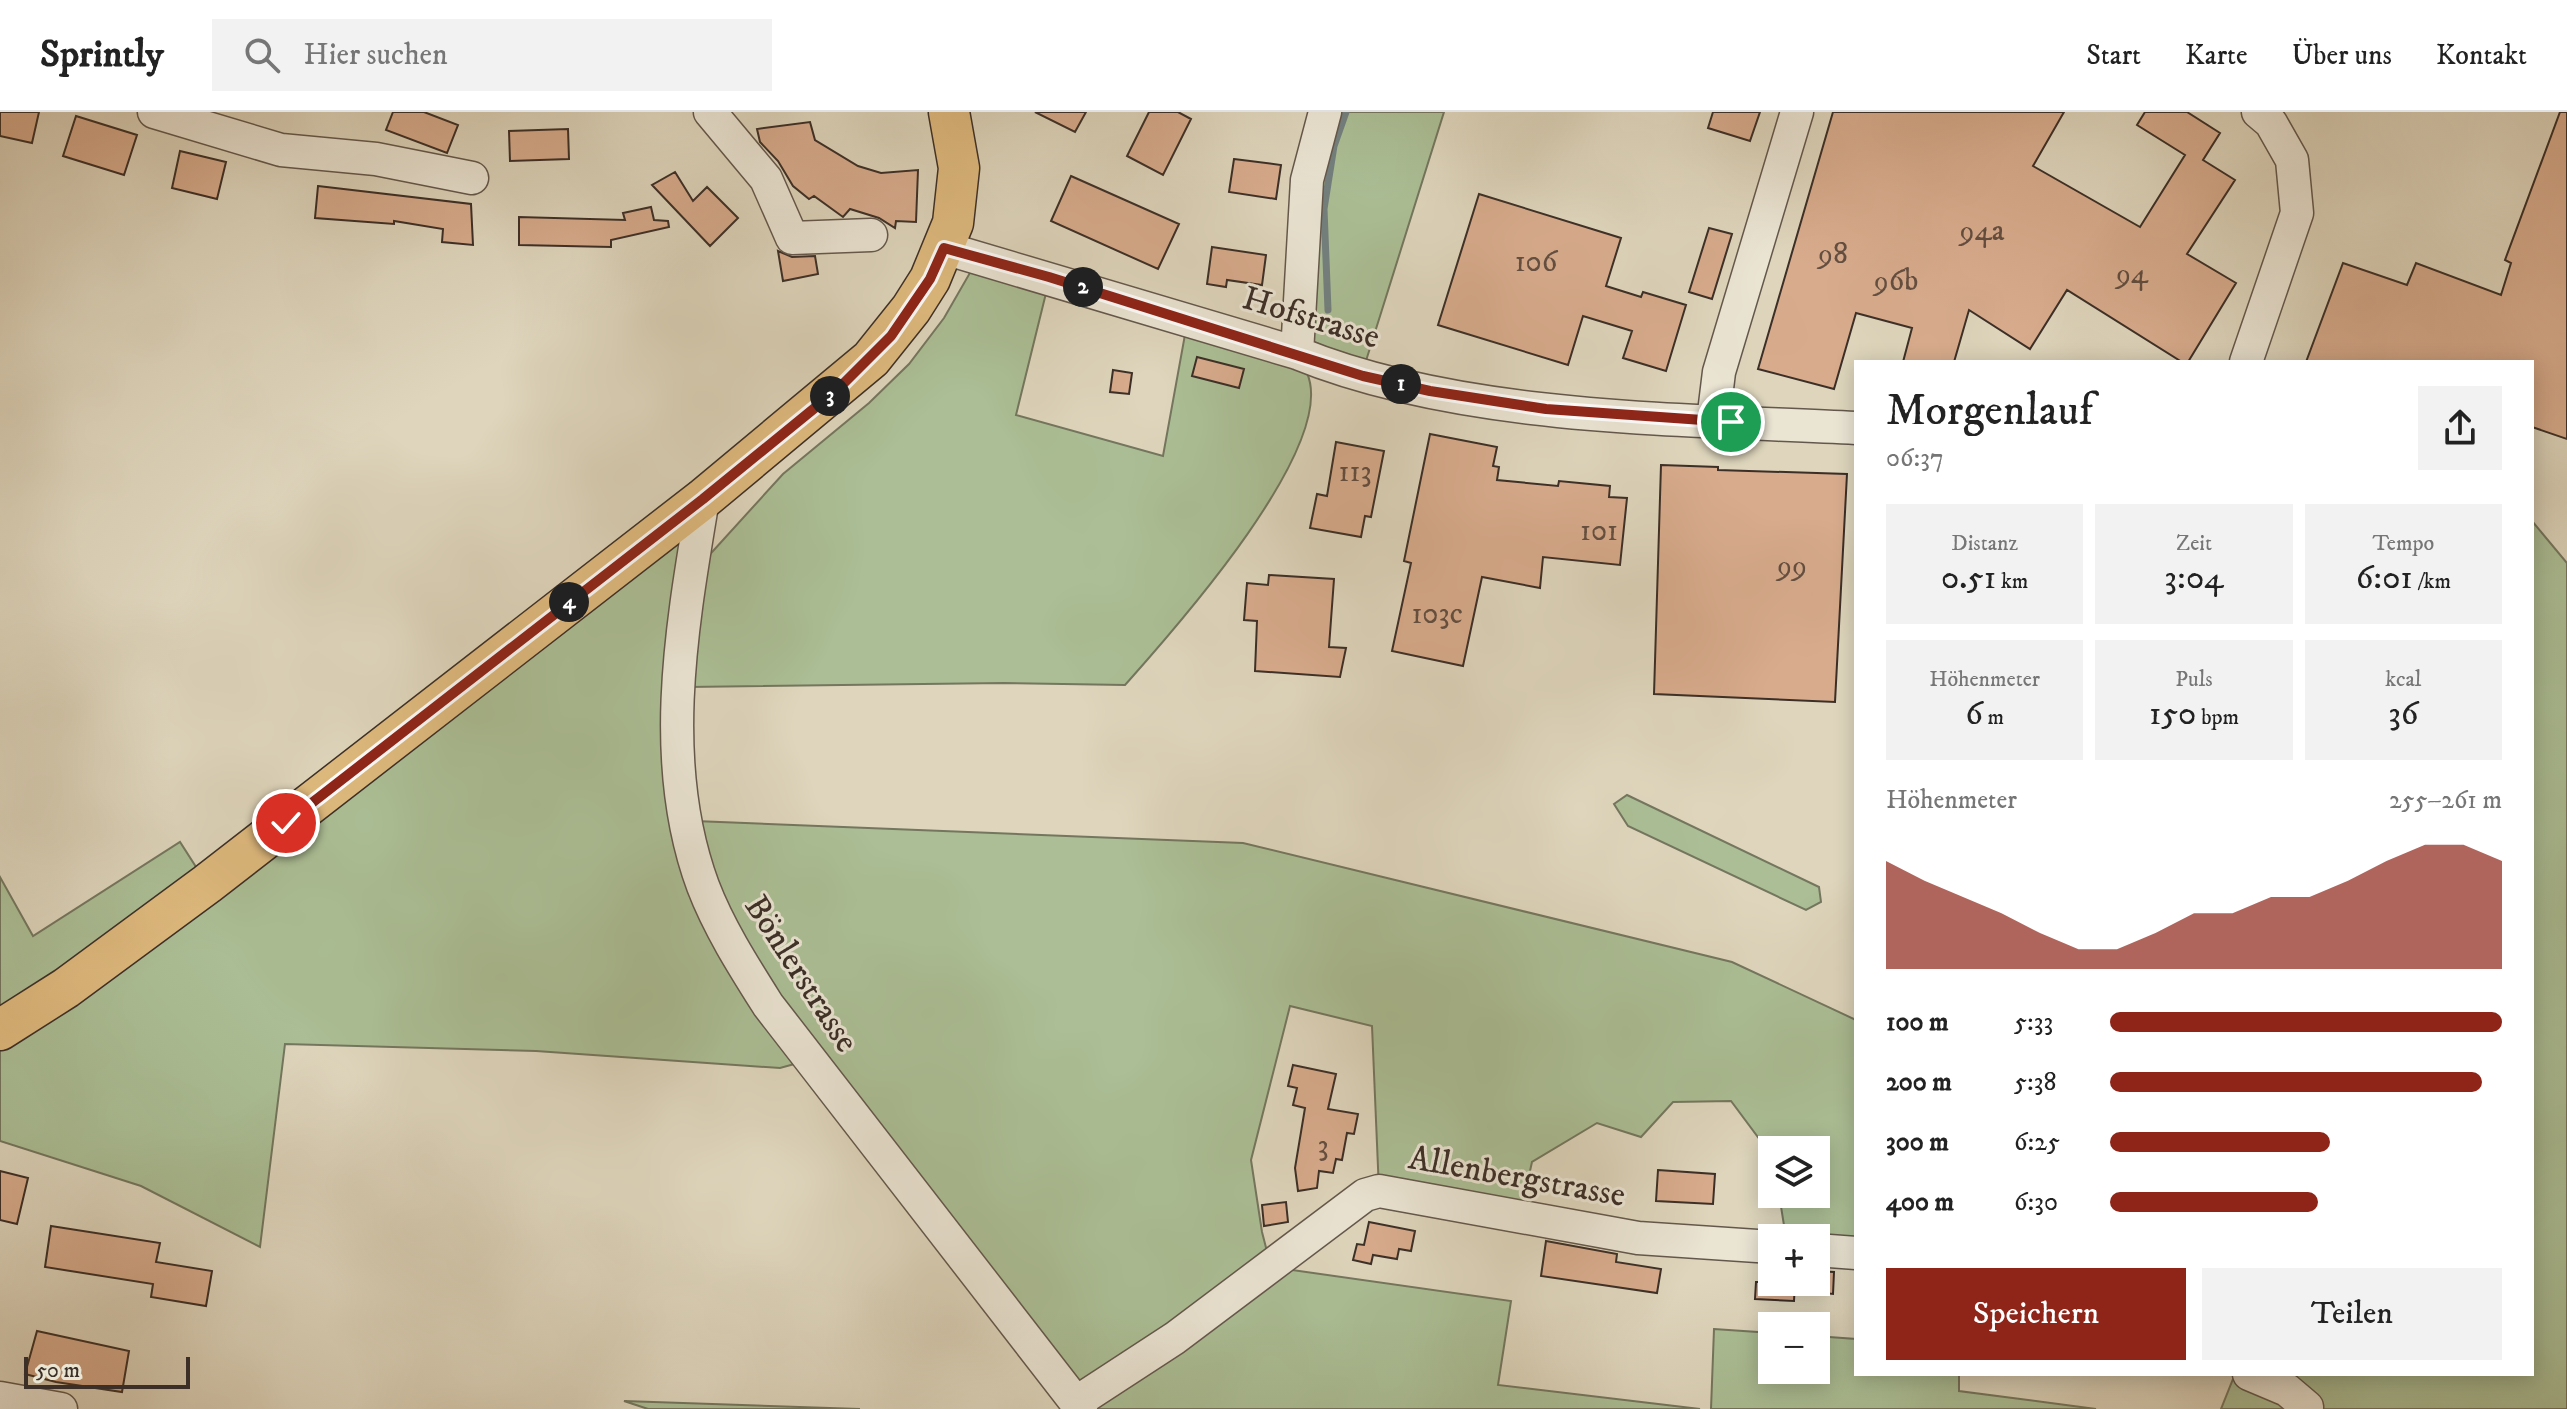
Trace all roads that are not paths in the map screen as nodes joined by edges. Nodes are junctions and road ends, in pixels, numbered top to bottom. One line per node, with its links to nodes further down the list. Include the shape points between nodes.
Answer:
1 (154, 112): 7 (street, via 281,150 376,159)
2 (710, 112): 8 (street, via 766,179 792,238)
3 (949, 112): 9 (main road, via 959,168 953,223)
4 (1325, 112): 10 (street, via 1307,180)
5 (1797, 112): 12 (street, via 1719,372)
6 (2258, 112): 11 (street, via 2271,123 2292,160 2297,213)
7 (472, 178)
8 (871, 235)
9 (944, 248): 10 (street, Hofstrasse); 14 (main road, via 911,309 871,359)
10 (1297, 353): 12 (street, Hofstrasse, via 1430,391 1546,409)
11 (2247, 360)
12 (1713, 421): 13 (street, Hofstrasse)
13 (1854, 428)
14 (703, 499): 15 (main road, via 207,884); 21 (street, Bönlerstrasse, via 678,665 683,808 703,886 768,1005)
15 (0, 1030)
16 (1758, 1246): 21 (street, Allenbergstrasse, via 1638,1238 1379,1191 1365,1195)
17 (1830, 1251): 18 (street)
18 (1854, 1253)
19 (2254, 1376): 23 (street, via 2287,1390)
20 (0, 1398): 22 (street)
21 (1079, 1406)
22 (61, 1409)
23 (2305, 1409)

